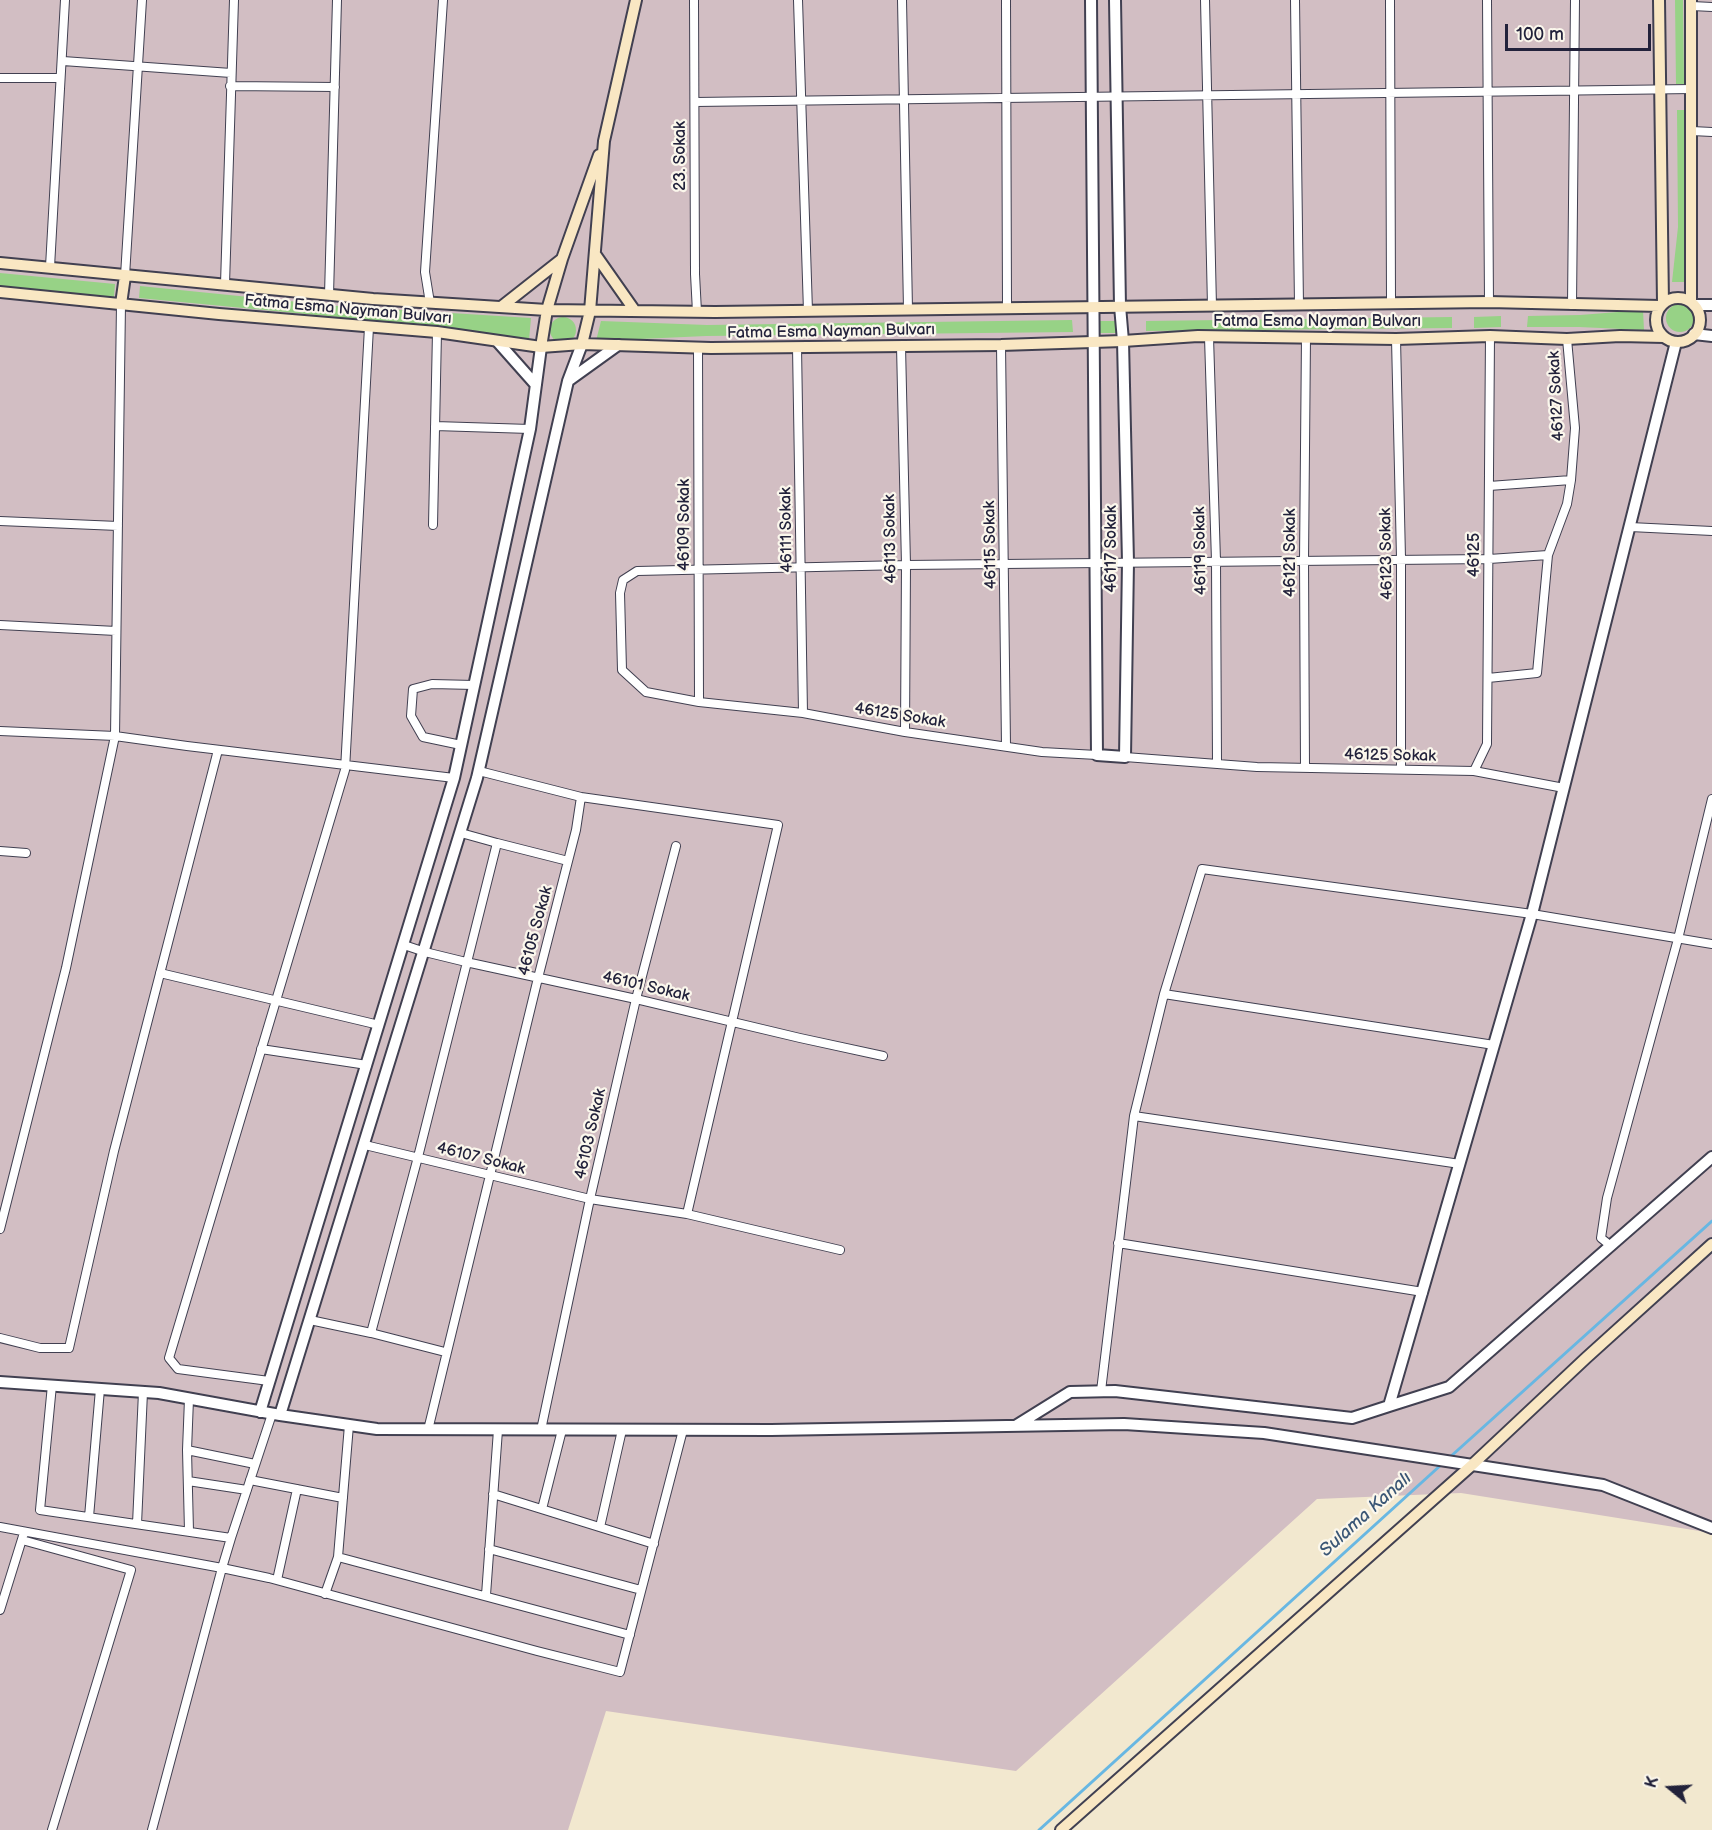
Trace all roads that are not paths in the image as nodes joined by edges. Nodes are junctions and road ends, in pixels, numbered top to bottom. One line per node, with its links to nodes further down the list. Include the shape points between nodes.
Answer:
1 (65, 0): 21 (street)
2 (142, 0): 22 (street)
3 (234, 0): 23 (street)
4 (337, 0): 27 (street)
5 (442, 0): 54 (street, via 425,272)
6 (636, 0): 43 (main road)
7 (694, 0): 40 (street, 23. Sokak)
8 (798, 0): 39 (street)
9 (902, 0): 38 (street)
10 (1006, 0): 36 (street)
11 (1091, 0): 37 (street, 46117 Sokak)
12 (1114, 0): 35 (street, 46117 Sokak)
13 (1205, 0): 34 (street)
14 (1295, 0): 33 (street)
15 (1390, 0): 32 (street)
16 (1487, 0): 31 (street)
17 (1575, 0): 30 (street)
18 (1659, 0): 29 (main road)
19 (1692, 3): 20 (street); 28 (main road)
20 (1712, 7)
21 (63, 62): 22 (street); 25 (street)
22 (139, 67): 23 (street); 48 (street)
23 (231, 73): 26 (street)
24 (0, 78): 25 (street)
25 (60, 78): 47 (street)
26 (230, 86): 27 (street); 49 (street)
27 (335, 87): 51 (street)
28 (1692, 89): 29 (street); 41 (main road)
29 (1660, 90): 30 (street); 58 (main road)
30 (1574, 91): 31 (street); 59 (street)
31 (1488, 92): 32 (street); 52 (street)
32 (1390, 93): 33 (street); 55 (street)
33 (1296, 94): 34 (street); 57 (street)
34 (1207, 96): 35 (street); 63 (street)
35 (1115, 97): 37 (street); 62 (street, 46117 Sokak)
36 (1007, 98): 37 (street); 38 (street); 65 (street)
37 (1093, 98): 61 (street, 46117 Sokak)
38 (904, 100): 39 (street); 66 (street)
39 (801, 101): 40 (street); 69 (street)
40 (694, 102): 71 (street, 23. Sokak)
41 (1692, 131): 42 (street); 56 (main road)
42 (1712, 132)
43 (604, 141): 44 (main road); 45 (main road)
44 (595, 254): 68 (main road); 70 (main road)
45 (562, 259): 64 (main road); 67 (main road)
46 (0, 263): 47 (main road, Fatma Esma Nayman Bulvarı)
47 (50, 267): 48 (main road, Fatma Esma Nayman Bulvarı)
48 (125, 276): 49 (main road, Fatma Esma Nayman Bulvarı); 53 (main road)
49 (225, 284): 51 (main road, Fatma Esma Nayman Bulvarı)
50 (0, 292): 53 (main road, Fatma Esma Nayman Bulvarı)
51 (329, 295): 54 (main road, Fatma Esma Nayman Bulvarı)
52 (1489, 302): 55 (main road, Fatma Esma Nayman Bulvarı); 59 (main road, Fatma Esma Nayman Bulvarı)
53 (122, 303): 72 (main road, Fatma Esma Nayman Bulvarı); 101 (street)
54 (430, 303): 64 (main road, Fatma Esma Nayman Bulvarı)
55 (1391, 303): 57 (main road, Fatma Esma Nayman Bulvarı)
56 (1692, 303): 58 (main road, via 1677,298); 60 (street); 74 (main road, via 1699,316)
57 (1299, 304): 63 (main road, Fatma Esma Nayman Bulvarı)
58 (1662, 304): 59 (main road, Fatma Esma Nayman Bulvarı); 79 (main road, via 1656,319)
59 (1572, 305)
60 (1712, 305)
61 (1095, 306): 62 (main road, Fatma Esma Nayman Bulvarı); 65 (main road, Fatma Esma Nayman Bulvarı); 84 (street, 46117 Sokak)
62 (1120, 306): 63 (main road, Fatma Esma Nayman Bulvarı); 83 (street, 46117 Sokak)
63 (1212, 306)
64 (501, 307): 67 (main road, Fatma Esma Nayman Bulvarı)
65 (1007, 308): 66 (main road, Fatma Esma Nayman Bulvarı)
66 (908, 309): 69 (main road, Fatma Esma Nayman Bulvarı)
67 (547, 310): 68 (main road, Fatma Esma Nayman Bulvarı); 90 (main road)
68 (590, 310): 70 (main road, Fatma Esma Nayman Bulvarı); 86 (main road)
69 (808, 310): 71 (main road, Fatma Esma Nayman Bulvarı)
70 (635, 311): 71 (main road, Fatma Esma Nayman Bulvarı)
71 (697, 312)
72 (369, 327): 73 (main road, Fatma Esma Nayman Bulvarı); 130 (street)
73 (437, 332): 82 (main road, Fatma Esma Nayman Bulvarı); 95 (street)
74 (1694, 334): 77 (street); 85 (main road)
75 (1209, 336): 78 (main road, Fatma Esma Nayman Bulvarı); 83 (main road, Fatma Esma Nayman Bulvarı); 108 (street, 46119 Sokak)
76 (1490, 336): 80 (main road, Fatma Esma Nayman Bulvarı); 81 (main road, Fatma Esma Nayman Bulvarı); 98 (street, 46125)
77 (1712, 336)
78 (1306, 338): 80 (main road, Fatma Esma Nayman Bulvarı); 107 (street, 46121 Sokak)
79 (1664, 338): 81 (main road, Fatma Esma Nayman Bulvarı); 85 (main road)
80 (1396, 339): 105 (street, 46123 Sokak)
81 (1567, 339): 97 (street, 46127 Sokak, via 1575,428)
82 (497, 340): 90 (main road, Fatma Esma Nayman Bulvarı); 94 (street)
83 (1123, 341): 84 (main road, Fatma Esma Nayman Bulvarı); 110 (street, 46117 Sokak)
84 (1094, 342): 88 (main road, Fatma Esma Nayman Bulvarı); 109 (street, 46117 Sokak)
85 (1676, 342): 102 (street)
86 (582, 344): 87 (main road, Fatma Esma Nayman Bulvarı); 90 (main road, Fatma Esma Nayman Bulvarı); 93 (street)
87 (618, 345): 92 (main road, Fatma Esma Nayman Bulvarı); 93 (street)
88 (1001, 345): 89 (main road, Fatma Esma Nayman Bulvarı); 111 (street, 46115 Sokak)
89 (900, 346): 91 (main road, Fatma Esma Nayman Bulvarı); 112 (street, 46113 Sokak)
90 (541, 347): 94 (street)
91 (797, 347): 92 (main road, Fatma Esma Nayman Bulvarı); 113 (street, 46111 Sokak)
92 (698, 348): 114 (street, 46109 Sokak)
93 (568, 381): 133 (street)
94 (536, 385): 96 (street)
95 (435, 426): 96 (street); 100 (street)
96 (530, 429): 118 (street)
97 (1571, 480): 98 (street); 104 (street, 46127 Sokak, via 1567,504)
98 (1489, 486): 106 (street, 46125)
99 (0, 521): 101 (street)
100 (433, 525)
101 (118, 526): 116 (street)
102 (1630, 527): 103 (street); 136 (street)
103 (1712, 531)
104 (1548, 555): 106 (street); 117 (street, 46127 Sokak, via 1537,673)
105 (1401, 558): 106 (street); 107 (street); 132 (street, 46123 Sokak)
106 (1489, 559): 117 (street, 46125)
107 (1304, 560): 108 (street); 131 (street, 46121 Sokak)
108 (1216, 561): 110 (street); 129 (street, 46119 Sokak)
109 (1096, 562): 110 (street); 111 (street); 127 (street, 46117 Sokak)
110 (1128, 562): 128 (street, 46117 Sokak)
111 (1005, 564): 112 (street); 125 (street, 46115 Sokak)
112 (906, 565): 113 (street); 122 (street, 46113 Sokak)
113 (802, 567): 114 (street); 120 (street, 46111 Sokak)
114 (698, 569): 119 (street, 46109 Sokak); 119 (street, 46125 Sokak, via 637,571 622,580 620,593 622,670 646,692)
115 (0, 625): 116 (street)
116 (116, 631): 123 (street)
117 (1488, 678): 134 (street, 46125, via 1487,744)
118 (474, 685): 124 (street); 124 (street, via 432,684 413,689 411,716 423,737)
119 (699, 702): 120 (street, 46125 Sokak)
120 (803, 713): 122 (street, 46125 Sokak)
121 (0, 730): 123 (street)
122 (905, 732): 125 (street, 46125 Sokak)
123 (115, 736): 126 (street); 170 (street, via 66,968)
124 (461, 745): 135 (street)
125 (1006, 746): 127 (street, 46125 Sokak)
126 (218, 750): 130 (street); 151 (street)
127 (1097, 755): 128 (street)
128 (1125, 756): 129 (street, 46125 Sokak)
129 (1217, 764): 131 (street, 46125 Sokak)
130 (344, 765): 135 (street); 155 (street)
131 (1305, 768): 132 (street, 46125 Sokak)
132 (1401, 769): 134 (street, 46125 Sokak)
133 (479, 771): 137 (street); 139 (street)
134 (1474, 771): 136 (street, 46125 Sokak)
135 (454, 777): 148 (street)
136 (1564, 788): 145 (street)
137 (581, 796): 144 (street, 46105 Sokak); 156 (street, via 778,825)
138 (1712, 799): 146 (street)
139 (461, 833): 140 (street); 149 (street)
140 (497, 843): 144 (street); 150 (street)
141 (676, 846): 154 (street, 46103 Sokak)
142 (0, 851): 143 (street)
143 (26, 853)
144 (568, 861): 152 (street, 46105 Sokak)
145 (1532, 914): 146 (street); 153 (street, via 1202,869); 158 (street)
146 (1678, 939): 147 (street); 173 (street, via 1607,1198 1601,1238)
147 (1712, 944)
148 (404, 945): 149 (street, 46101 Sokak); 157 (street)
149 (425, 952): 150 (street, 46101 Sokak); 163 (street)
150 (466, 962): 152 (street, 46101 Sokak); 164 (street)
151 (160, 973): 155 (street); 178 (street, via 69,1348 40,1348)
152 (538, 978): 154 (street, 46101 Sokak); 167 (street, 46105 Sokak)
153 (1164, 994): 158 (street); 162 (street)
154 (636, 999): 156 (street, 46101 Sokak); 168 (street, 46103 Sokak)
155 (277, 1000): 157 (street); 159 (street)
156 (731, 1021): 160 (street, 46101 Sokak); 169 (street)
157 (379, 1025): 161 (street)
158 (1494, 1045): 166 (street)
159 (261, 1049): 161 (street); 180 (street, via 169,1358 178,1369)
160 (883, 1056)
161 (367, 1065): 180 (street)
162 (1134, 1116): 166 (street); 171 (street)
163 (365, 1145): 164 (street, 46107 Sokak); 176 (street)
164 (418, 1157): 167 (street, 46107 Sokak); 177 (street)
165 (1712, 1157): 173 (street)
166 (1460, 1164): 175 (street)
167 (490, 1175): 168 (street, 46107 Sokak); 179 (street, 46105 Sokak)
168 (590, 1199): 169 (street, 46107 Sokak); 194 (street, 46103 Sokak)
169 (687, 1214): 174 (street, 46107 Sokak)
170 (0, 1229)
171 (1119, 1244): 175 (street); 184 (street)
172 (1712, 1244): 200 (main road)
173 (1611, 1246): 187 (street, via 1449,1387)
174 (840, 1250)
175 (1423, 1292): 187 (street)
176 (310, 1320): 177 (street); 189 (street)
177 (371, 1333): 179 (street)
178 (0, 1338)
179 (445, 1352): 192 (street, 46105 Sokak)
180 (269, 1381): 188 (street)
181 (0, 1382): 182 (street)
182 (52, 1385): 183 (street); 208 (street, via 40,1510)
183 (100, 1389): 185 (street); 208 (street)
184 (1101, 1391): 187 (street, via 1352,1418); 191 (street, via 1070,1392)
185 (143, 1392): 186 (street); 209 (street)
186 (189, 1399): 188 (street); 198 (street)
187 (1389, 1406)
188 (260, 1412): 189 (street)
189 (276, 1414): 190 (street); 199 (street)
190 (349, 1425): 192 (street); 206 (street)
191 (1016, 1425): 197 (street); 200 (street, via 1124,1425 1264,1433)
192 (428, 1430): 193 (street)
193 (498, 1430): 194 (street); 205 (street)
194 (541, 1430): 195 (street)
195 (562, 1430): 196 (street); 207 (street)
196 (622, 1430): 197 (street); 211 (street)
197 (683, 1430): 216 (street)
198 (187, 1450): 199 (street); 202 (street)
199 (255, 1464): 201 (street)
200 (1472, 1465): 212 (street, via 1603,1485); 228 (main road)
201 (250, 1480): 203 (street); 204 (street)
202 (188, 1481): 204 (street); 213 (street)
203 (297, 1489): 206 (street); 220 (street)
204 (247, 1490): 215 (street)
205 (493, 1494): 207 (street); 217 (street)
206 (343, 1498): 218 (street)
207 (542, 1509): 211 (street)
208 (89, 1517): 209 (street)
209 (137, 1524): 213 (street)
210 (0, 1527): 214 (street)
211 (600, 1527): 216 (street)
212 (1712, 1528)
213 (189, 1531): 215 (street)
214 (23, 1536): 219 (street); 224 (street); 226 (street, via 131,1570)
215 (231, 1538): 219 (street)
216 (654, 1544): 221 (street)
217 (489, 1549): 221 (street); 223 (street)
218 (338, 1557): 222 (street); 223 (street)
219 (222, 1568): 220 (street); 227 (street)
220 (277, 1580): 222 (street)
221 (641, 1590): 225 (street)
222 (326, 1594): 225 (street, via 620,1672)
223 (486, 1595): 225 (street)
224 (0, 1610)
225 (630, 1635)
226 (52, 1830)
227 (152, 1830)
228 (1061, 1830)

